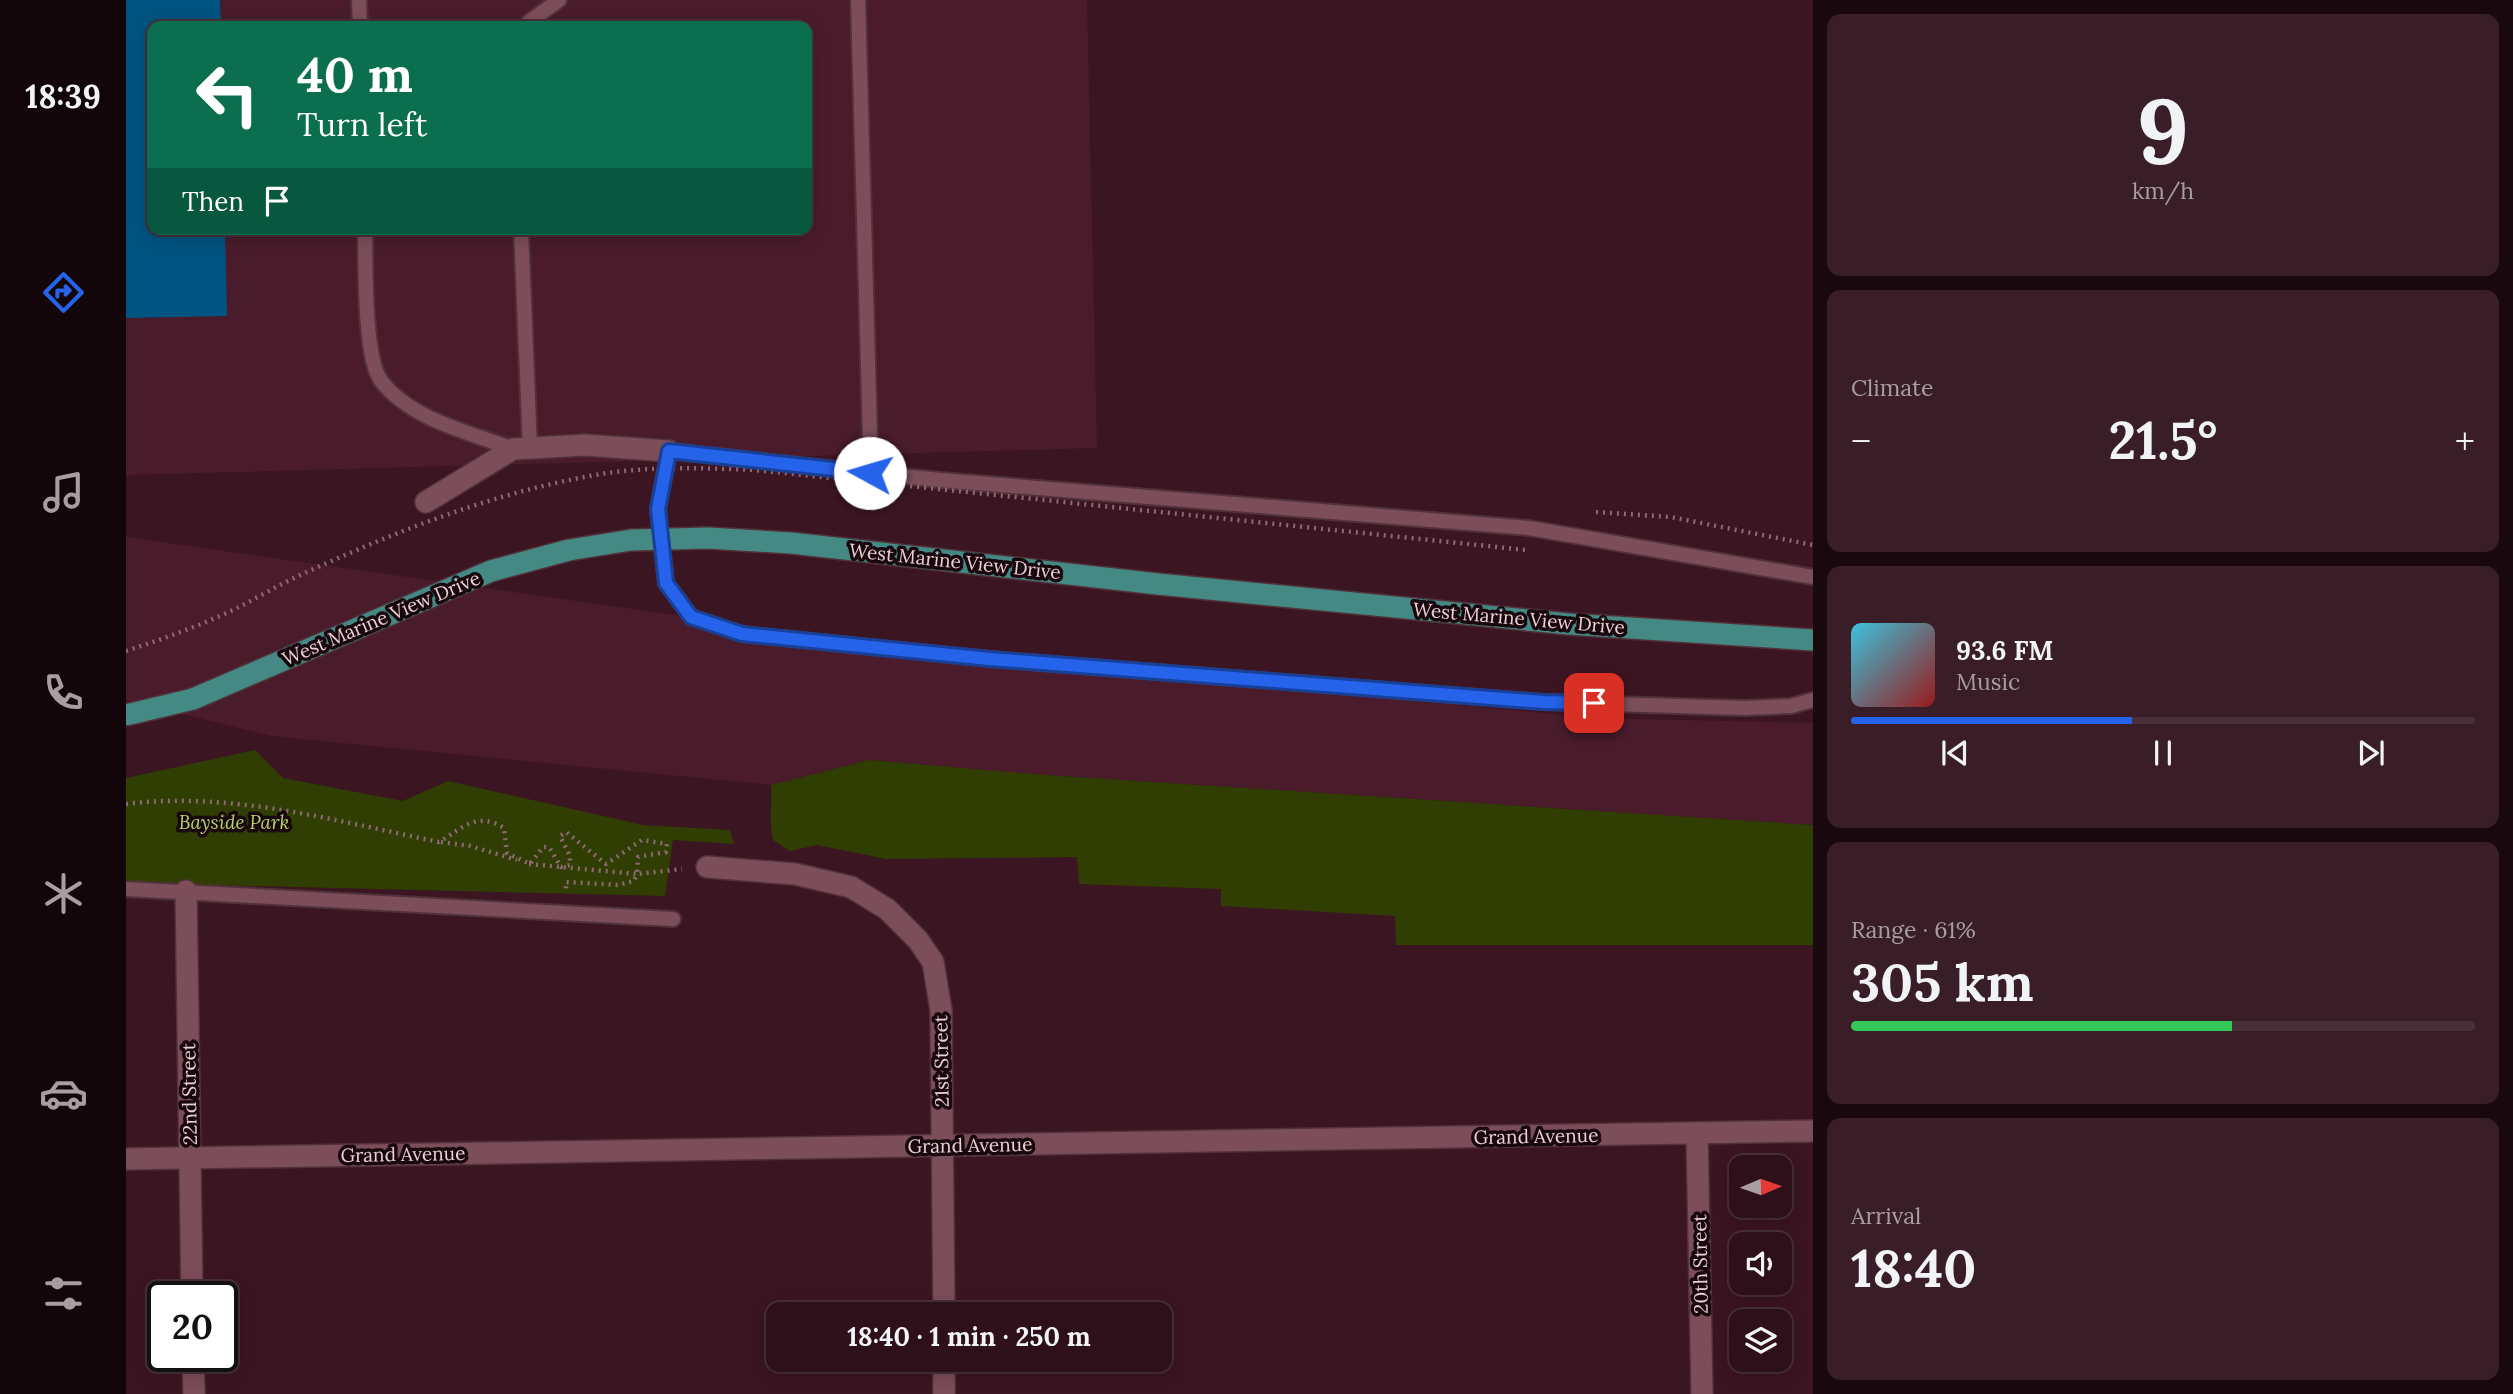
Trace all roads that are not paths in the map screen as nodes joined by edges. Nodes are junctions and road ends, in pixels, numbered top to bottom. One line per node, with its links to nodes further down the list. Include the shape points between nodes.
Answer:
1 (359, 0): 4 (lane)
2 (559, 0): 5 (lane)
3 (858, 0): 10 (lane)
4 (360, 21)
5 (530, 21)
6 (365, 235): 8 (lane, via 369,340 380,380 404,403 437,420)
7 (521, 235): 8 (lane)
8 (522, 448): 9 (street, via 585,445); 11 (street)
9 (669, 451): 10 (lane); 14 (lane, via 658,509 666,583 691,617 742,634 990,659 1543,702 1745,708)
10 (870, 473): 12 (lane, via 1529,528)
11 (426, 502)
12 (1813, 578)
13 (1813, 640): 15 (main road, West Marine View Drive, bridge, via 1569,624 791,543 631,540 569,550 491,571 193,699)
14 (1813, 700)
15 (126, 715)
16 (707, 867): 22 (street, 21st Street, via 795,874 851,887 887,909 918,940 933,962 941,1010)
17 (126, 889): 18 (lane)
18 (186, 891): 19 (lane); 23 (street, 22nd Street)
19 (673, 919)
20 (1813, 1131): 21 (street, Grand Avenue)
21 (1697, 1133): 22 (street, Grand Avenue); 31 (street, 20th Street)
22 (942, 1146): 23 (street, Grand Avenue); 26 (street, 21st Street)
23 (190, 1158): 24 (street, Grand Avenue); 25 (street, 22nd Street)
24 (126, 1159)
25 (192, 1281)
26 (944, 1302)
27 (193, 1372): 29 (street)
28 (944, 1372): 30 (street)
29 (194, 1394)
30 (944, 1394)
31 (1702, 1394)

